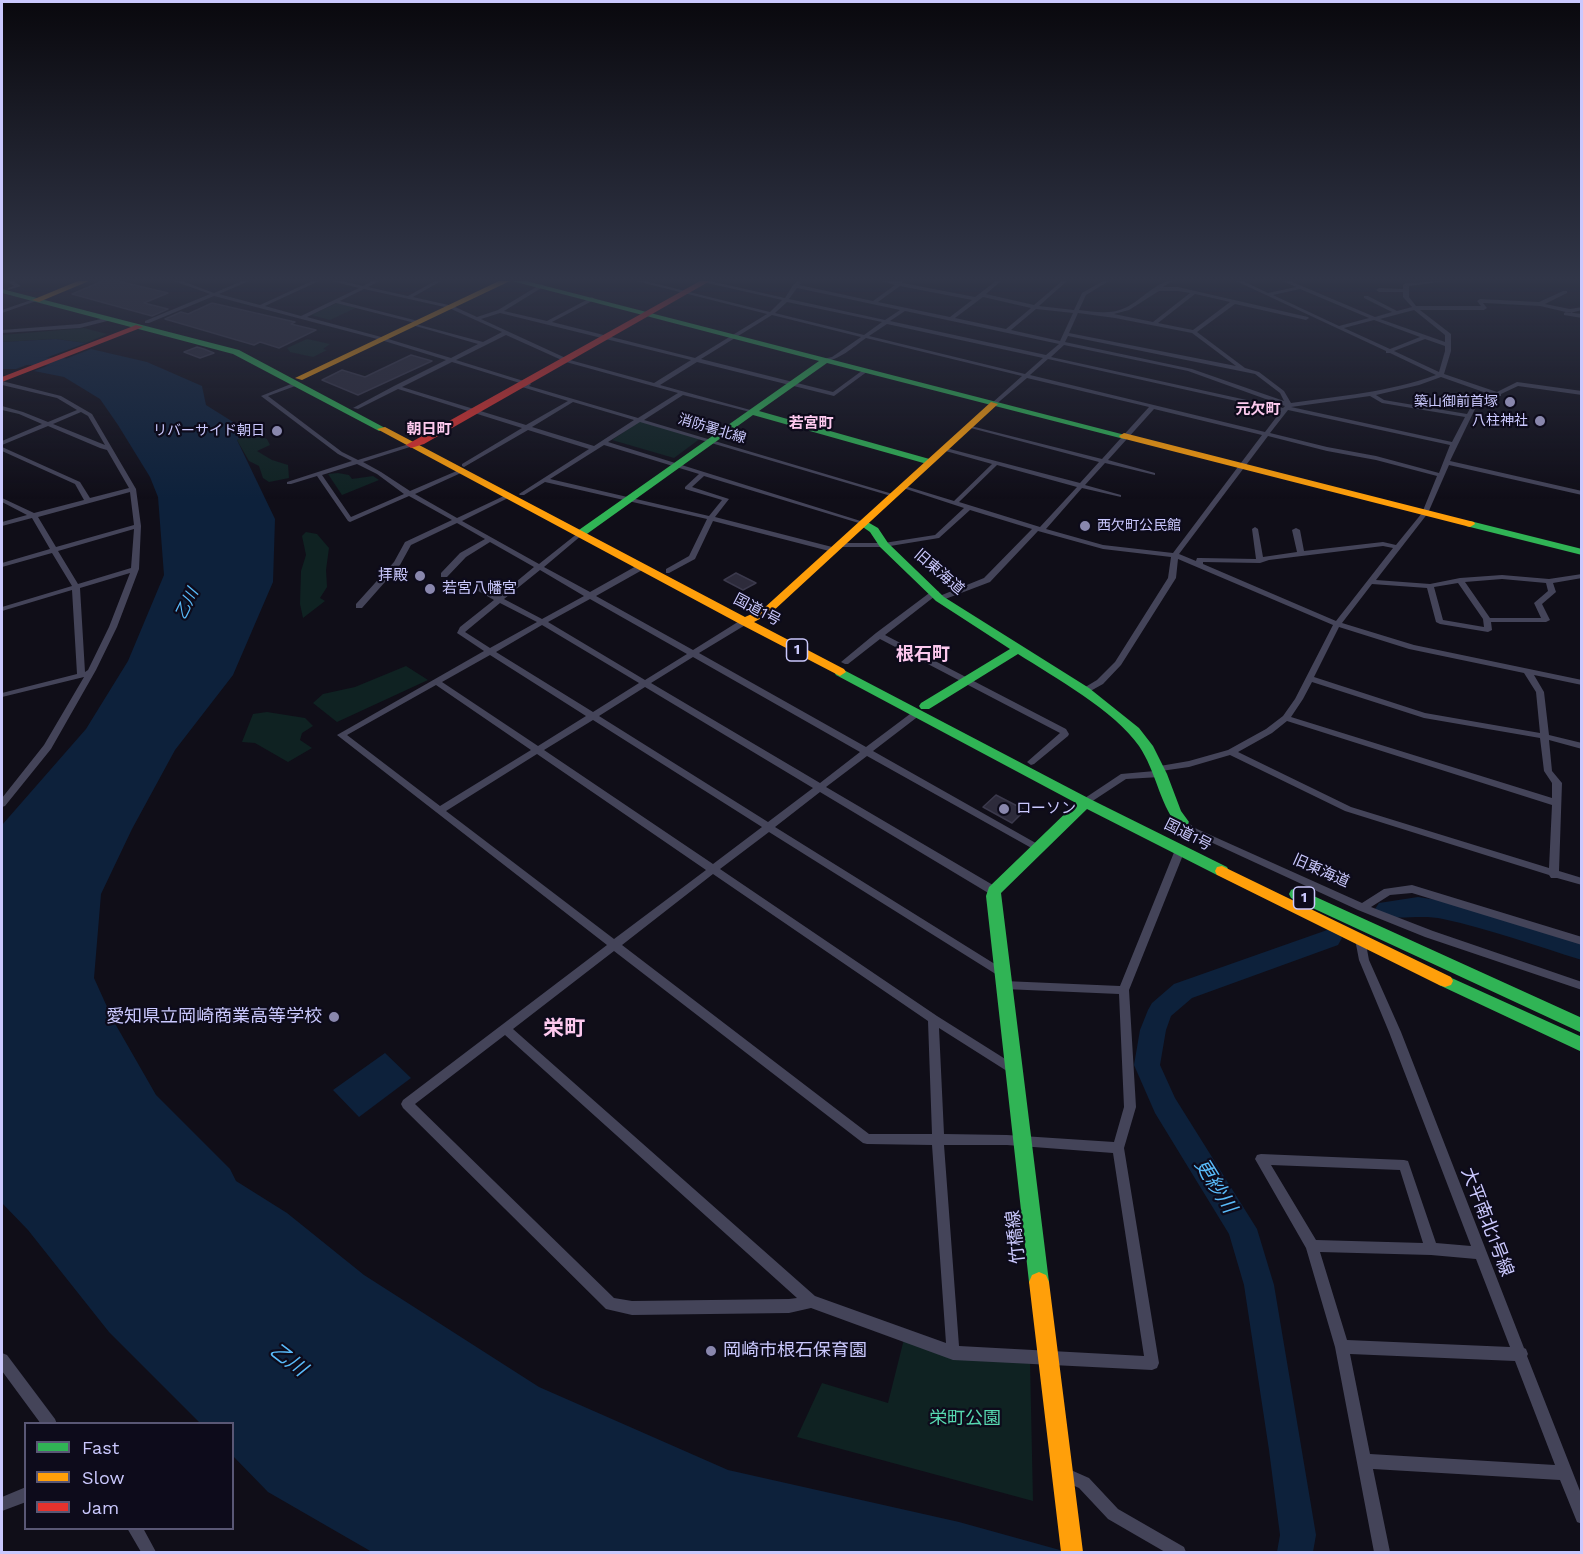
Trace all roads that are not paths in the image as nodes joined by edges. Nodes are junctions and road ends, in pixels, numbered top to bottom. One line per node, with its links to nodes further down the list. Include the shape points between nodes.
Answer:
1 (72, 354): 30 (main road)
2 (246, 354): 29 (main road, 国道1号 / 1)
3 (353, 354): 29 (main road)
4 (431, 354): 21 (street, 消防署北線)
5 (465, 354): 21 (street)
6 (551, 354): 24 (street)
7 (581, 354): 24 (main road)
8 (670, 354): 22 (street)
9 (707, 354): 22 (street)
10 (799, 354): 23 (main road)
11 (840, 354): 23 (street)
12 (930, 354): 28 (street)
13 (1029, 354): 20 (street)
14 (1050, 354): 20 (street)
15 (1105, 354): 44 (street, via 1190,370)
16 (1167, 354): 25 (street)
17 (1222, 354): 25 (street)
18 (1394, 354): 27 (street)
19 (1446, 354): 27 (street)
20 (1046, 357): 28 (street); 44 (street)
21 (452, 360): 32 (street, 消防署北線); 34 (street)
22 (696, 360): 31 (street); 33 (street)
23 (825, 360): 26 (main road); 31 (main road)
24 (568, 361): 32 (main road); 33 (street)
25 (1243, 369): 44 (street, via 1257,373 1282,392)
26 (865, 370): 31 (street, via 834,393); 40 (main road)
27 (1441, 375): 37 (street); 38 (street)
28 (1026, 376): 40 (street); 41 (street)
29 (297, 381): 43 (main road, 国道1号 / 1); 58 (main road, 国道1号 / 1); 65 (street, via 264,396)
30 (2, 382): 45 (street, via 59,397)
31 (794, 383): 47 (main road)
32 (526, 385): 39 (street, 消防署北線); 46 (main road)
33 (655, 385): 35 (street)
34 (396, 387): 43 (street); 46 (street)
35 (682, 393): 47 (street); 49 (street)
36 (1581, 393): 38 (street, via 1517,384)
37 (1371, 394): 44 (street); 48 (street, via 1382,401)
38 (1499, 394): 48 (street, via 1474,406)
39 (573, 400): 49 (street, 消防署北線); 52 (street)
40 (994, 404): 51 (main road); 54 (main road)
41 (1153, 406): 53 (street); 54 (street)
42 (2, 408): 50 (street)
43 (356, 408): 58 (main road, 国道1号 / 1)
44 (1287, 408): 53 (street); 59 (street)
45 (82, 410): 50 (street); 60 (street, via 95,421)
46 (476, 412): 52 (street); 58 (main road)
47 (752, 412): 55 (main road); 66 (main road)
48 (1468, 417): 59 (street)
49 (640, 419): 55 (street, 消防署北線); 57 (street)
50 (49, 424): 56 (street); 60 (street)
51 (969, 426): 63 (main road); 64 (street)
52 (526, 428): 61 (street); 71 (street)
53 (1268, 433): 70 (street); 75 (street)
54 (1125, 437): 64 (street); 70 (main road)
55 (712, 441): 69 (main road); 80 (street, 消防署北線)
56 (2, 443)
57 (603, 443): 61 (street); 69 (street)
58 (416, 444): 65 (street); 71 (main road, 国道1号 / 1)
59 (1454, 444): 67 (street)
60 (109, 448): 79 (street)
61 (594, 448): 76 (street)
62 (2, 449): 86 (street, via 78,483)
63 (944, 449): 66 (main road); 68 (street)
64 (1104, 461): 74 (street); 78 (street)
65 (355, 462): 72 (street); 82 (street)
66 (930, 462): 80 (main road)
67 (1446, 462): 75 (street); 81 (street)
68 (996, 463): 78 (street); 88 (street)
69 (677, 466): 73 (street); 87 (main road)
70 (1243, 466): 90 (main road); 108 (street)
71 (462, 468): 82 (street); 83 (main road, 国道1号 / 1)
72 (318, 474): 77 (street); 82 (street, via 350,520)
73 (703, 474): 92 (street, via 687,488 726,499); 94 (street)
74 (1153, 474)
75 (1440, 475): 90 (street)
76 (545, 480): 83 (street); 87 (street)
77 (289, 483)
78 (1082, 486): 84 (street); 98 (street)
79 (133, 489): 86 (street); 96 (street)
80 (898, 491): 88 (street, 消防署北線); 94 (main road)
81 (1581, 493)
82 (408, 494): 93 (street)
83 (515, 495): 93 (street); 100 (main road, 国道1号 / 1)
84 (1119, 496)
85 (2, 500): 91 (street)
86 (88, 501): 91 (street)
87 (628, 501): 92 (street); 100 (main road)
88 (955, 502): 89 (street, 消防署北線)
89 (970, 507): 98 (street, 消防署北線); 102 (street, via 937,537)
90 (1425, 513): 103 (street); 106 (main road)
91 (34, 516): 95 (street); 105 (street)
92 (711, 518): 104 (street); 115 (street, via 692,557)
93 (456, 520): 101 (street); 127 (street, via 408,544 397,563)
94 (864, 523): 102 (main road, 旧東海道); 104 (main road)
95 (2, 524)
96 (138, 526): 105 (street); 114 (street)
97 (1255, 529): 109 (street)
98 (1038, 530): 108 (street, 消防署北線, via 1103,547); 125 (street, via 987,580)
99 (1296, 530): 107 (street)
100 (585, 531): 112 (street); 113 (main road, 国道1号 / 1); 115 (main road, 国道1号 / 1)
101 (490, 539): 112 (street); 116 (street, via 464,555)
102 (884, 545): 104 (street); 125 (main road, 旧東海道)
103 (1396, 547): 107 (street, via 1383,544); 120 (street)
104 (836, 548): 129 (main road, via 767,611)
105 (55, 549): 110 (street); 121 (street)
106 (1581, 552)
107 (1301, 553): 109 (street)
108 (1175, 555): 111 (street, 消防署北線); 145 (street, via 1172,578 1118,663)
109 (1260, 561): 111 (street, via 1200,560)
110 (2, 565)
111 (1199, 565): 132 (street, 消防署北線)
112 (540, 567): 124 (street); 126 (street)
113 (641, 567): 124 (street); 129 (main road, 国道1号 / 1)
114 (135, 568): 121 (street); 139 (street, via 113,627)
115 (669, 571): 129 (main road, 国道1号 / 1)
116 (444, 575)
117 (1581, 576): 119 (street)
118 (1460, 580): 119 (street); 122 (street); 130 (street)
119 (1548, 580): 130 (street, via 1552,592 1538,603 1546,620)
120 (1372, 582): 122 (street); 132 (street)
121 (76, 586): 128 (street); 139 (street)
122 (1430, 586): 130 (street, via 1440,622 1488,630)
123 (477, 588): 126 (street)
124 (591, 595): 131 (street); 136 (street)
125 (938, 596): 133 (street); 134 (main road, 旧東海道)
126 (502, 599): 131 (street); 135 (street, via 461,633)
127 (359, 606)
128 (2, 609)
129 (750, 619): 136 (street); 137 (main road, 国道1号 / 1); 147 (main road, 国道1号 / 1)
130 (1487, 620)
131 (542, 622): 135 (street); 144 (street)
132 (1337, 624): 138 (street, 消防署北線, via 1421,650); 140 (street)
133 (879, 635): 137 (street); 142 (street)
134 (1019, 648): 142 (main road); 145 (main road, 旧東海道)
135 (490, 650): 141 (street); 148 (street)
136 (694, 653): 144 (street); 153 (street)
137 (846, 662): 147 (main road, 国道1号 / 1)
138 (1527, 671): 143 (street, 消防署北線); 150 (street, via 1540,692)
139 (85, 674): 146 (street); 160 (street, via 48,747)
140 (1309, 678): 149 (street); 150 (street, via 1424,715)
141 (436, 681): 152 (street); 161 (street, via 341,735)
142 (964, 681): 147 (main road); 155 (street, via 1063,731 1065,734)
143 (1581, 683)
144 (646, 684): 148 (street); 157 (street)
145 (1085, 691): 156 (main road, 旧東海道, via 1134,731)
146 (2, 695)
147 (921, 710): 153 (street); 155 (main road, 国道1号 / 1); 158 (main road, 国道1号 / 1)
148 (592, 717): 152 (street); 163 (street)
149 (1286, 718): 154 (street); 159 (street)
150 (1543, 736): 151 (street); 159 (street, via 1548,771 1557,783)
151 (1581, 746)
152 (538, 750): 161 (street); 166 (street)
153 (868, 751): 157 (street); 164 (street)
154 (1231, 752): 156 (street); 167 (street, via 1348,809)
155 (1031, 762): 158 (main road, 国道1号 / 1)
156 (1159, 771): 158 (street, via 1124,776); 162 (main road, 旧東海道)
157 (820, 787): 163 (street); 169 (street)
158 (1091, 799): 164 (main road); 165 (main road, 国道1号 / 1); 175 (main road, 国道1号 / 1)
159 (1557, 803): 167 (street)
160 (2, 804)
161 (441, 810): 174 (street)
162 (1182, 822): 170 (street, 旧東海道, via 1194,831)
163 (769, 827): 166 (street); 177 (street)
164 (1038, 848): 169 (main road)
165 (1180, 850): 172 (main road, 国道1号 / 1); 179 (street)
166 (715, 869): 174 (street); 180 (street)
167 (1554, 874): 168 (street)
168 (1581, 882)
169 (994, 891): 177 (main road, 竹橋線)
170 (1362, 907): 171 (street, 旧東海道); 173 (street, via 1388,892 1412,889)
171 (1429, 934): 175 (street); 178 (street, 旧東海道)
172 (1360, 939): 176 (main road, 国道1号 / 1); 190 (street, 大平南北1号線, via 1364,960)
173 (1581, 941)
174 (618, 945): 182 (street); 185 (street, via 867,1139)
175 (1422, 954): 176 (street); 181 (main road, 国道1号 / 1)
176 (1417, 968): 183 (main road, 国道1号 / 1)
177 (1003, 979): 179 (street); 184 (main road, 竹橋線)
178 (1581, 987)
179 (1124, 990): 187 (street, via 1130,1107)
180 (933, 1019): 184 (street); 185 (street)
181 (1581, 1026)
182 (506, 1029): 191 (street); 191 (street, via 407,1104 611,1304 632,1308 789,1306)
183 (1581, 1045)
184 (1016, 1071): 186 (main road, 竹橋線)
185 (938, 1141): 186 (street, via 950,1138); 193 (street)
186 (1024, 1143): 187 (street); 195 (main road, 竹橋線)
187 (1118, 1148): 195 (street, via 1152,1363)
188 (1312, 1246): 189 (street); 189 (street, via 1261,1159 1404,1165); 192 (street)
189 (1431, 1249): 190 (street)
190 (1480, 1253): 194 (street, 大平南北1号線)
191 (811, 1301): 193 (street)
192 (1342, 1347): 194 (street); 198 (street)
193 (953, 1353): 195 (street)
194 (1521, 1354): 199 (street, 大平南北1号線)
195 (1047, 1358): 200 (main road, 竹橋線)
196 (2, 1360): 197 (street)
197 (48, 1422)
198 (1364, 1461): 199 (street); 208 (street)
199 (1565, 1473): 203 (street, 大平南北1号線)
200 (1063, 1479): 206 (main road, 竹橋線); 207 (street, via 1084,1483 1113,1514)
201 (24, 1495): 202 (street)
202 (2, 1504)
203 (1581, 1517)
204 (135, 1530): 205 (street)
205 (149, 1552)
206 (1072, 1552)
207 (1179, 1552)
208 (1382, 1552)

